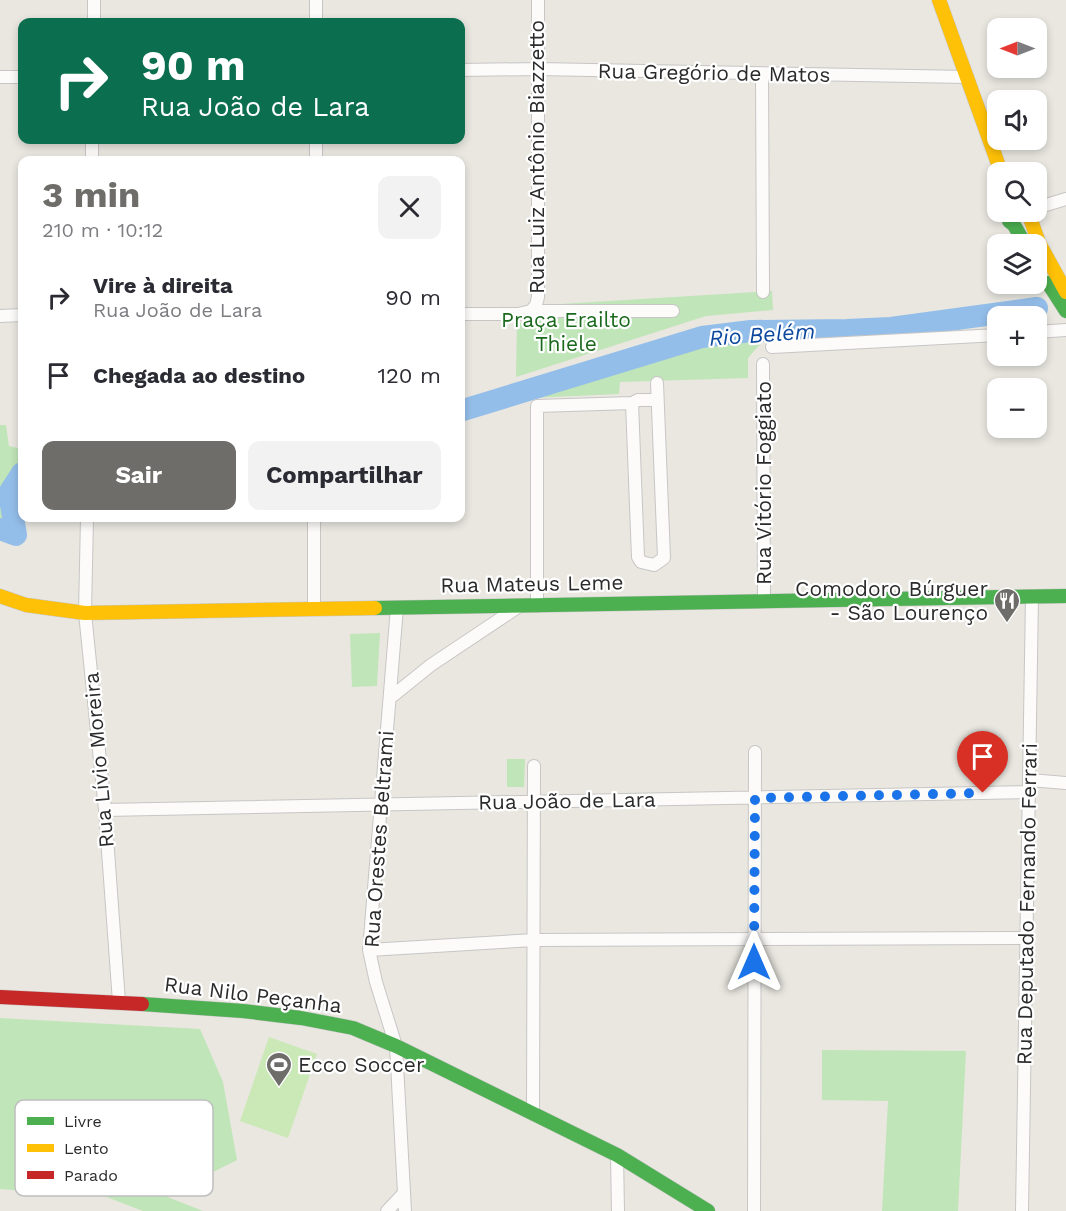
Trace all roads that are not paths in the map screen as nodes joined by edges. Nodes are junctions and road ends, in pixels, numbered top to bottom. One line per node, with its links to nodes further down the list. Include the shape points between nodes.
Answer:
1 (94, 0): 5 (street)
2 (316, 0): 6 (street)
3 (538, 0): 7 (street, Rua Luiz Antônio Biazzetto)
4 (939, 0): 12 (main road)
5 (94, 18)
6 (316, 18)
7 (538, 69): 8 (street, Rua Gregório de Matos); 9 (street, Rua Gregório de Matos); 24 (street, Rua Luiz Antônio Biazzetto, via 538,297)
8 (465, 70)
9 (762, 74): 12 (street, Rua Gregório de Matos); 22 (street)
10 (18, 76): 11 (street)
11 (0, 77)
12 (967, 78): 13 (main road)
13 (997, 162)
14 (1066, 199): 15 (street)
15 (1047, 207)
16 (1010, 222): 19 (main road)
17 (1026, 222): 19 (main road)
18 (1034, 222): 23 (main road, via 1045,254)
19 (1014, 225): 20 (main road)
20 (1019, 234)
21 (1047, 281): 26 (main road)
22 (763, 292)
23 (1066, 292)
24 (531, 311): 25 (street); 27 (street)
25 (673, 311)
26 (1066, 311)
27 (465, 314)
28 (18, 315): 29 (street)
29 (0, 316)
30 (1066, 330): 31 (street)
31 (1047, 331)
32 (987, 336): 33 (street)
33 (772, 347)
34 (763, 364): 43 (street, Rua Vitório Foggiato)
35 (657, 383): 36 (street)
36 (657, 400): 37 (street); 37 (street, via 664,558 654,565 641,562 638,557)
37 (632, 403): 45 (street, via 537,406)
38 (87, 522): 48 (street, Rua Lívio Moreira)
39 (314, 522): 47 (street)
40 (0, 596): 48 (main road, Rua Mateus Leme, via 26,605)
41 (1066, 596): 42 (main road, Rua Mateus Leme)
42 (1032, 597): 43 (main road, Rua Mateus Leme); 53 (street, Rua Deputado Fernando Ferrari)
43 (764, 601): 45 (main road, Rua Mateus Leme)
44 (522, 605): 45 (main road, Rua Mateus Leme); 46 (main road, Rua Mateus Leme); 49 (street, via 431,665)
45 (537, 606)
46 (397, 607): 47 (main road, Rua Mateus Leme); 49 (street, Rua Orestes Beltrami)
47 (314, 608): 48 (main road, Rua Mateus Leme)
48 (85, 613): 57 (street, Rua Lívio Moreira)
49 (390, 698): 56 (street, Rua Orestes Beltrami)
50 (755, 752): 54 (street)
51 (534, 766): 55 (street)
52 (1066, 783): 53 (street, Rua João de Lara)
53 (1029, 786): 54 (street, Rua João de Lara); 58 (street, Rua Deputado Fernando Ferrari)
54 (755, 798): 55 (street, Rua João de Lara); 59 (street)
55 (534, 801): 56 (street, Rua João de Lara); 60 (street)
56 (380, 804): 57 (street, Rua João de Lara); 61 (street, Rua Orestes Beltrami)
57 (105, 810): 63 (street, Rua Lívio Moreira)
58 (1026, 938): 59 (street); 73 (street, Rua Deputado Fernando Ferrari)
59 (754, 939): 60 (street); 72 (street)
60 (534, 940): 61 (street); 65 (street)
61 (369, 950): 64 (street, Rua Orestes Beltrami)
62 (0, 997): 63 (main road, Rua Nilo Peçanha)
63 (119, 1002): 64 (main road, Rua Nilo Peçanha, via 243,1011 333,1023)
64 (396, 1046): 65 (main road, Rua Nilo Peçanha); 67 (street, Rua Orestes Beltrami)
65 (533, 1114): 66 (main road, Rua Nilo Peçanha)
66 (617, 1155): 70 (street); 71 (main road, Rua Nilo Peçanha)
67 (404, 1193): 68 (street); 69 (street, Rua Orestes Beltrami)
68 (387, 1211)
69 (405, 1211)
70 (618, 1211)
71 (708, 1211)
72 (754, 1211)
73 (1022, 1211)

